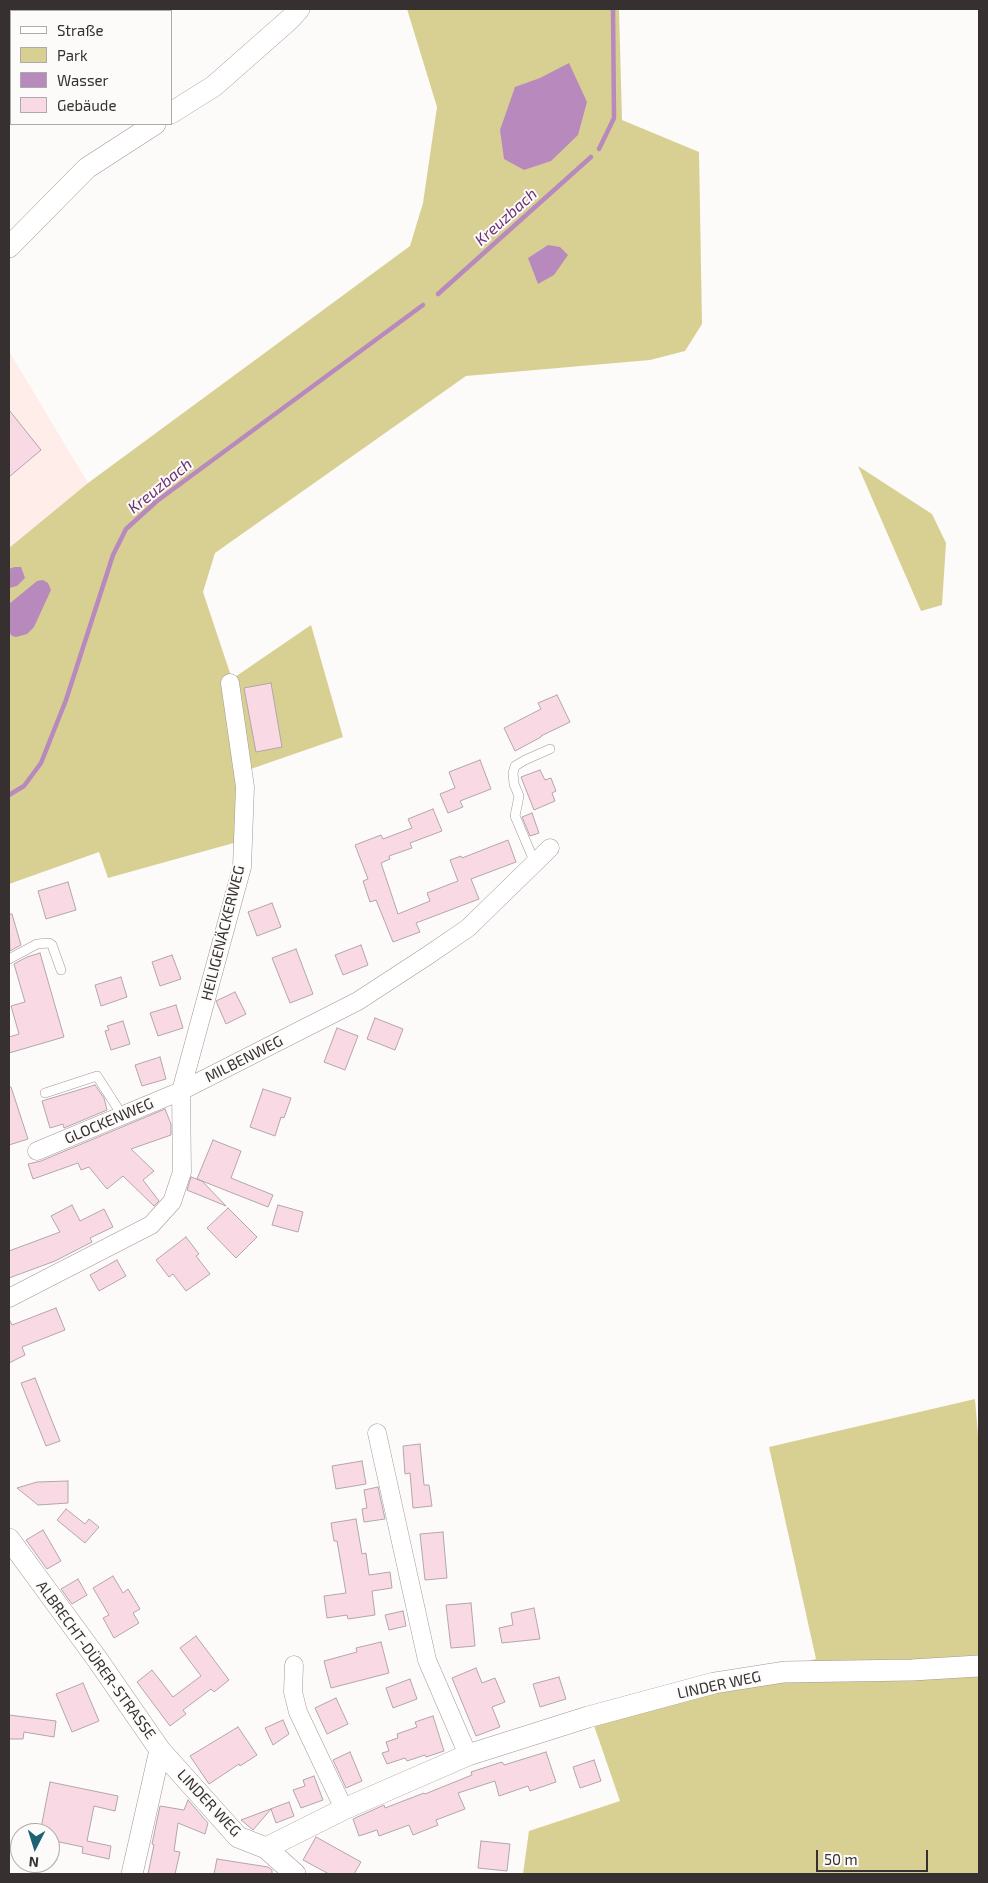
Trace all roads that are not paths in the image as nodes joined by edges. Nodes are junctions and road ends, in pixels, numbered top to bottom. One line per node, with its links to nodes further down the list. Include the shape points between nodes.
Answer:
1 (299, 9): 2 (street, via 214,86)
2 (172, 113)
3 (153, 125): 4 (street, via 87,168)
4 (9, 247)
5 (230, 683): 11 (street, HEILIGENÄCKERWEG, via 245,787 242,867)
6 (550, 749): 8 (lane, via 515,766 513,773 519,796 515,816)
7 (550, 848): 8 (street, MILBENWEG)
8 (535, 862): 11 (street, MILBENWEG, via 468,928 366,996)
9 (9, 959): 10 (lane, via 38,944 48,943 52,945)
10 (61, 970)
11 (181, 1091): 13 (street, GLOCKENWEG); 15 (street, via 182,1172 172,1202 151,1225)
12 (45, 1093): 13 (lane, via 97,1076)
13 (122, 1115): 14 (street, GLOCKENWEG)
14 (37, 1151)
15 (9, 1298)
16 (377, 1433): 21 (street, via 427,1660)
17 (9, 1539): 20 (street, ALBRECHT-DÜRER-STRASSE)
18 (294, 1665): 22 (street, via 293,1692 298,1712)
19 (979, 1666): 21 (street, LINDER WEG, via 784,1672 714,1683 588,1717)
20 (160, 1750): 23 (street, LINDER WEG, via 238,1837); 24 (street, ALBRECHT-DÜRER-STRASSE)
21 (468, 1755): 22 (street, LINDER WEG)
22 (344, 1809): 23 (street, LINDER WEG)
23 (266, 1848): 25 (street); 26 (street)
24 (132, 1874)
25 (280, 1874)
26 (295, 1874)

